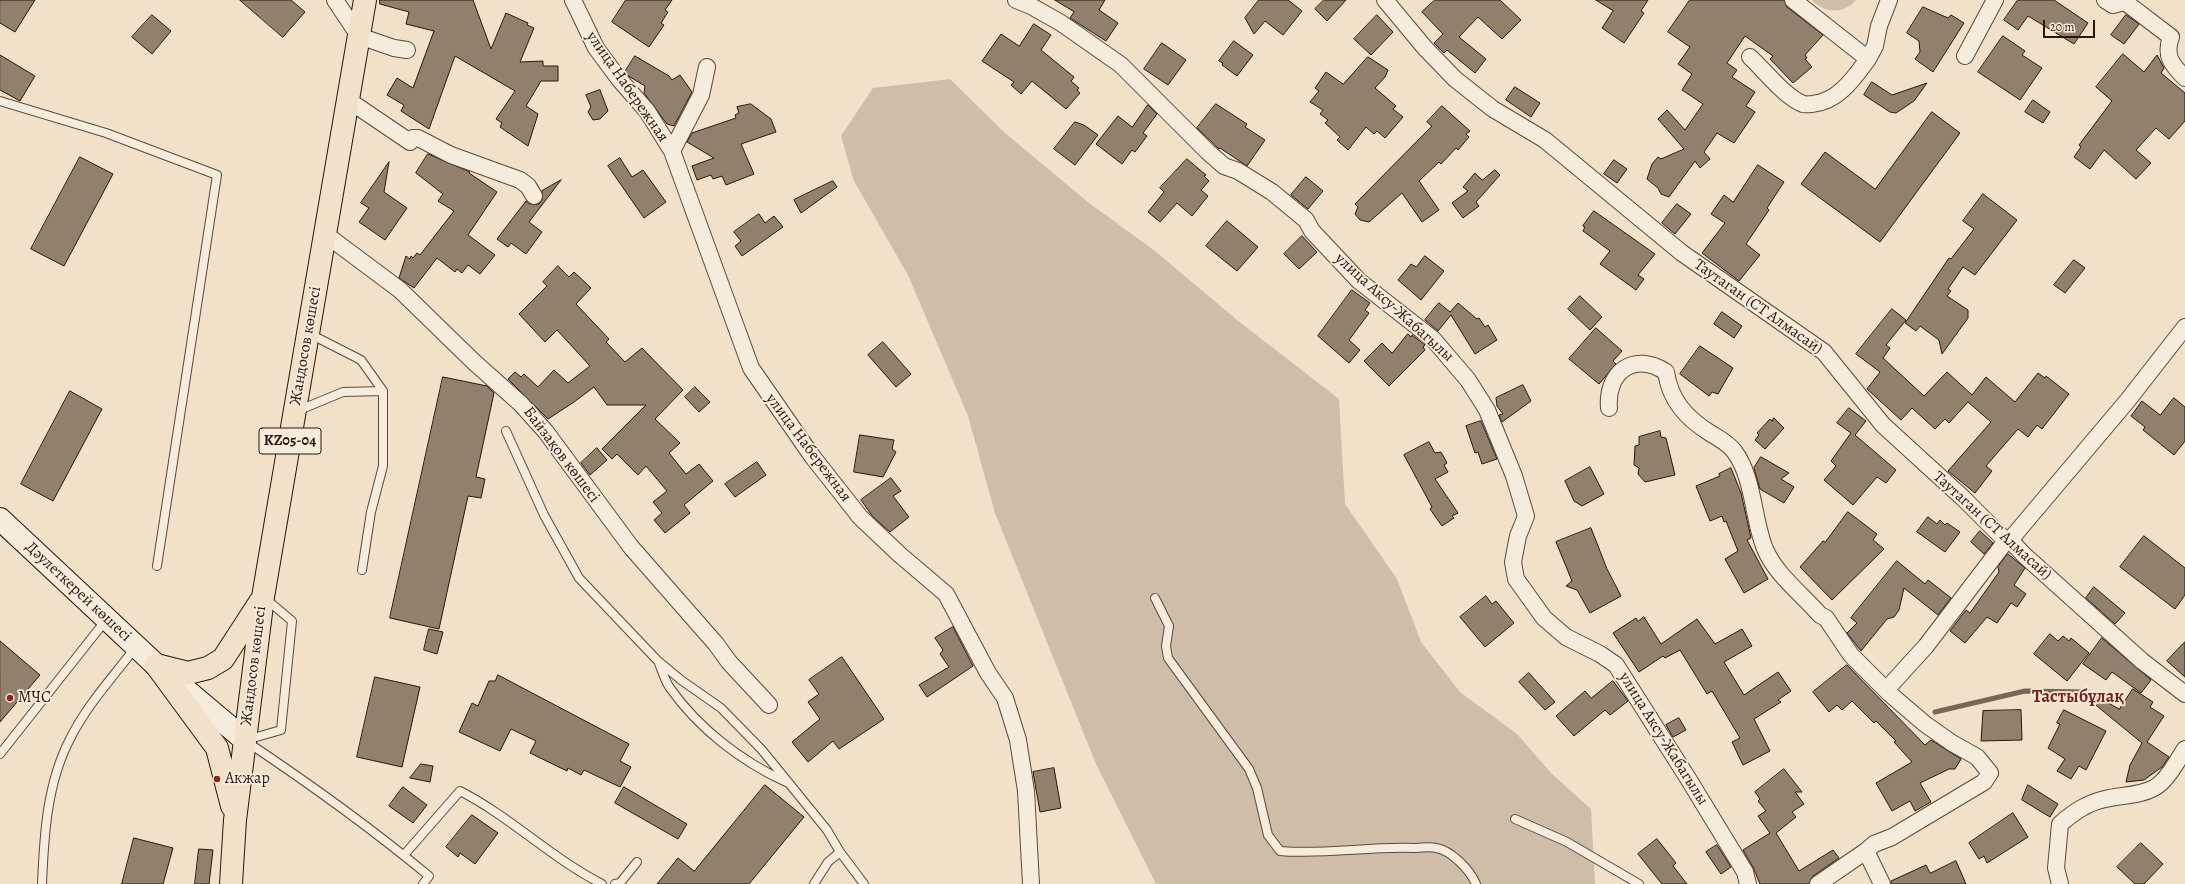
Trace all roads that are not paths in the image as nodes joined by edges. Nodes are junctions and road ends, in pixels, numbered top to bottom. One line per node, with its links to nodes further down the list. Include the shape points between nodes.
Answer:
1 (335, 0): 13 (street)
2 (366, 0): 13 (main road, Жандосов көшесі / KZ05-04)
3 (573, 0): 22 (street, улица Набережная, via 596,48 647,111)
4 (1016, 0): 66 (street, улица Аксу-Жабагылы, via 1061,23 1121,65 1224,166 1238,171 1272,192 1306,220 1312,231 1359,281 1423,331 1455,364 1487,410 1522,501 1526,516 1518,536 1513,562 1516,579 1544,618 1566,637 1616,665 1694,787 1745,872)
5 (1385, 0): 32 (street, Таутаган (СТ Алмасай), via 1455,79 1493,109 1545,140 1682,253 1824,352 1883,426)
6 (1793, 0): 17 (street)
7 (1889, 0): 17 (street, via 1875,46)
8 (1981, 0): 12 (street)
9 (1995, 0): 12 (street)
10 (2105, 0): 11 (street, via 2113,4)
11 (2124, 1): 19 (street, via 2171,38 2168,55 2172,65)
12 (1984, 20): 15 (street)
13 (359, 36): 14 (street); 20 (main road, Жандосов көшесі / KZ05-04)
14 (407, 50)
15 (1965, 56)
16 (1750, 57): 17 (street, via 1785,91 1804,105 1819,104 1836,96 1856,76)
17 (1868, 59)
18 (707, 67): 22 (street, via 701,95)
19 (2185, 78)
20 (348, 100): 23 (street, via 410,142 413,138 418,138 452,155 520,180 528,186); 24 (main road, Жандосов көшесі / KZ05-04)
21 (0, 101): 33 (lane, via 106,134 217,175)
22 (672, 151): 63 (street, улица Набережная, via 750,368 812,456 860,517 946,594 988,673 1005,698 1018,740 1026,791)
23 (534, 196)
24 (325, 234): 26 (main road, Жандосов көшесі / KZ05-04); 43 (street, Байзақов көшесі, via 400,290 474,362 522,404 546,432 631,547)
25 (2185, 327): 32 (street, via 2128,400)
26 (308, 333): 27 (lane, via 361,360); 29 (main road, Жандосов көшесі / KZ05-04)
27 (383, 391): 29 (lane, via 343,392); 34 (lane, via 383,466 371,512)
28 (1609, 408): 41 (street, via 1609,393 1618,372 1628,366 1644,363 1656,365 1666,372 1673,398 1685,414 1734,451 1747,479 1766,550 1776,567 1820,615 1826,618 1852,655)
29 (294, 412): 35 (main road, Жандосов көшесі / KZ05-04)
30 (506, 431): 39 (lane, via 544,515 579,578)
31 (0, 519): 37 (main road, Дәулеткерей көшесі)
32 (2008, 541): 41 (street, via 1926,646); 42 (street, Таутаган (СТ Алмасай), via 2142,661)
33 (157, 566)
34 (362, 570)
35 (263, 597): 40 (main road, via 223,659 208,668 188,673); 44 (main road, Жандосов көшесі / KZ05-04); 44 (lane, via 292,621 281,730)
36 (1154, 598): 64 (lane, via 1169,626 1166,646 1168,658 1250,768 1268,835 1280,851 1303,853 1385,847 1437,848 1452,855)
37 (107, 619): 38 (main road, Дәулеткерей көшесі); 46 (lane)
38 (136, 647): 40 (main road, Дәулеткерей көшесі); 55 (lane, via 86,713 62,754 49,803)
39 (658, 660): 47 (lane, via 721,708 762,750); 47 (lane, via 670,687 692,714 746,761)
40 (156, 665): 44 (main road, Дәулеткерей көшесі); 49 (main road, via 217,748)
41 (1886, 690): 50 (street, via 1925,724 1977,757 1990,773 1984,782 1892,837 1874,844)
42 (2185, 694)
43 (769, 706)
44 (245, 740): 49 (main road, Жандосов көшесі / KZ05-04); 52 (lane, via 312,785)
45 (2185, 749): 69 (street, via 2155,787 2082,806 2060,824 2056,868)
46 (0, 754)
47 (788, 784): 51 (lane, via 826,830)
48 (1515, 819): 65 (lane, via 1567,842)
49 (235, 820): 56 (main road, Жандосов көшесі / KZ05-04)
50 (1866, 851): 67 (street); 68 (street)
51 (840, 852): 61 (lane, via 828,862); 62 (lane)
52 (404, 854): 54 (lane); 59 (lane, via 460,791 484,804 575,871)
53 (637, 862): 60 (lane, via 620,883)
54 (429, 876): 57 (lane); 58 (lane)
55 (42, 884)
56 (231, 884)
57 (423, 884)
58 (435, 884)
59 (602, 884)
60 (615, 884)
61 (814, 884)
62 (864, 884)
63 (1031, 884)
64 (1476, 884)
65 (1639, 884)
66 (1748, 884)
67 (1818, 884)
68 (1882, 884)
69 (2060, 884)

